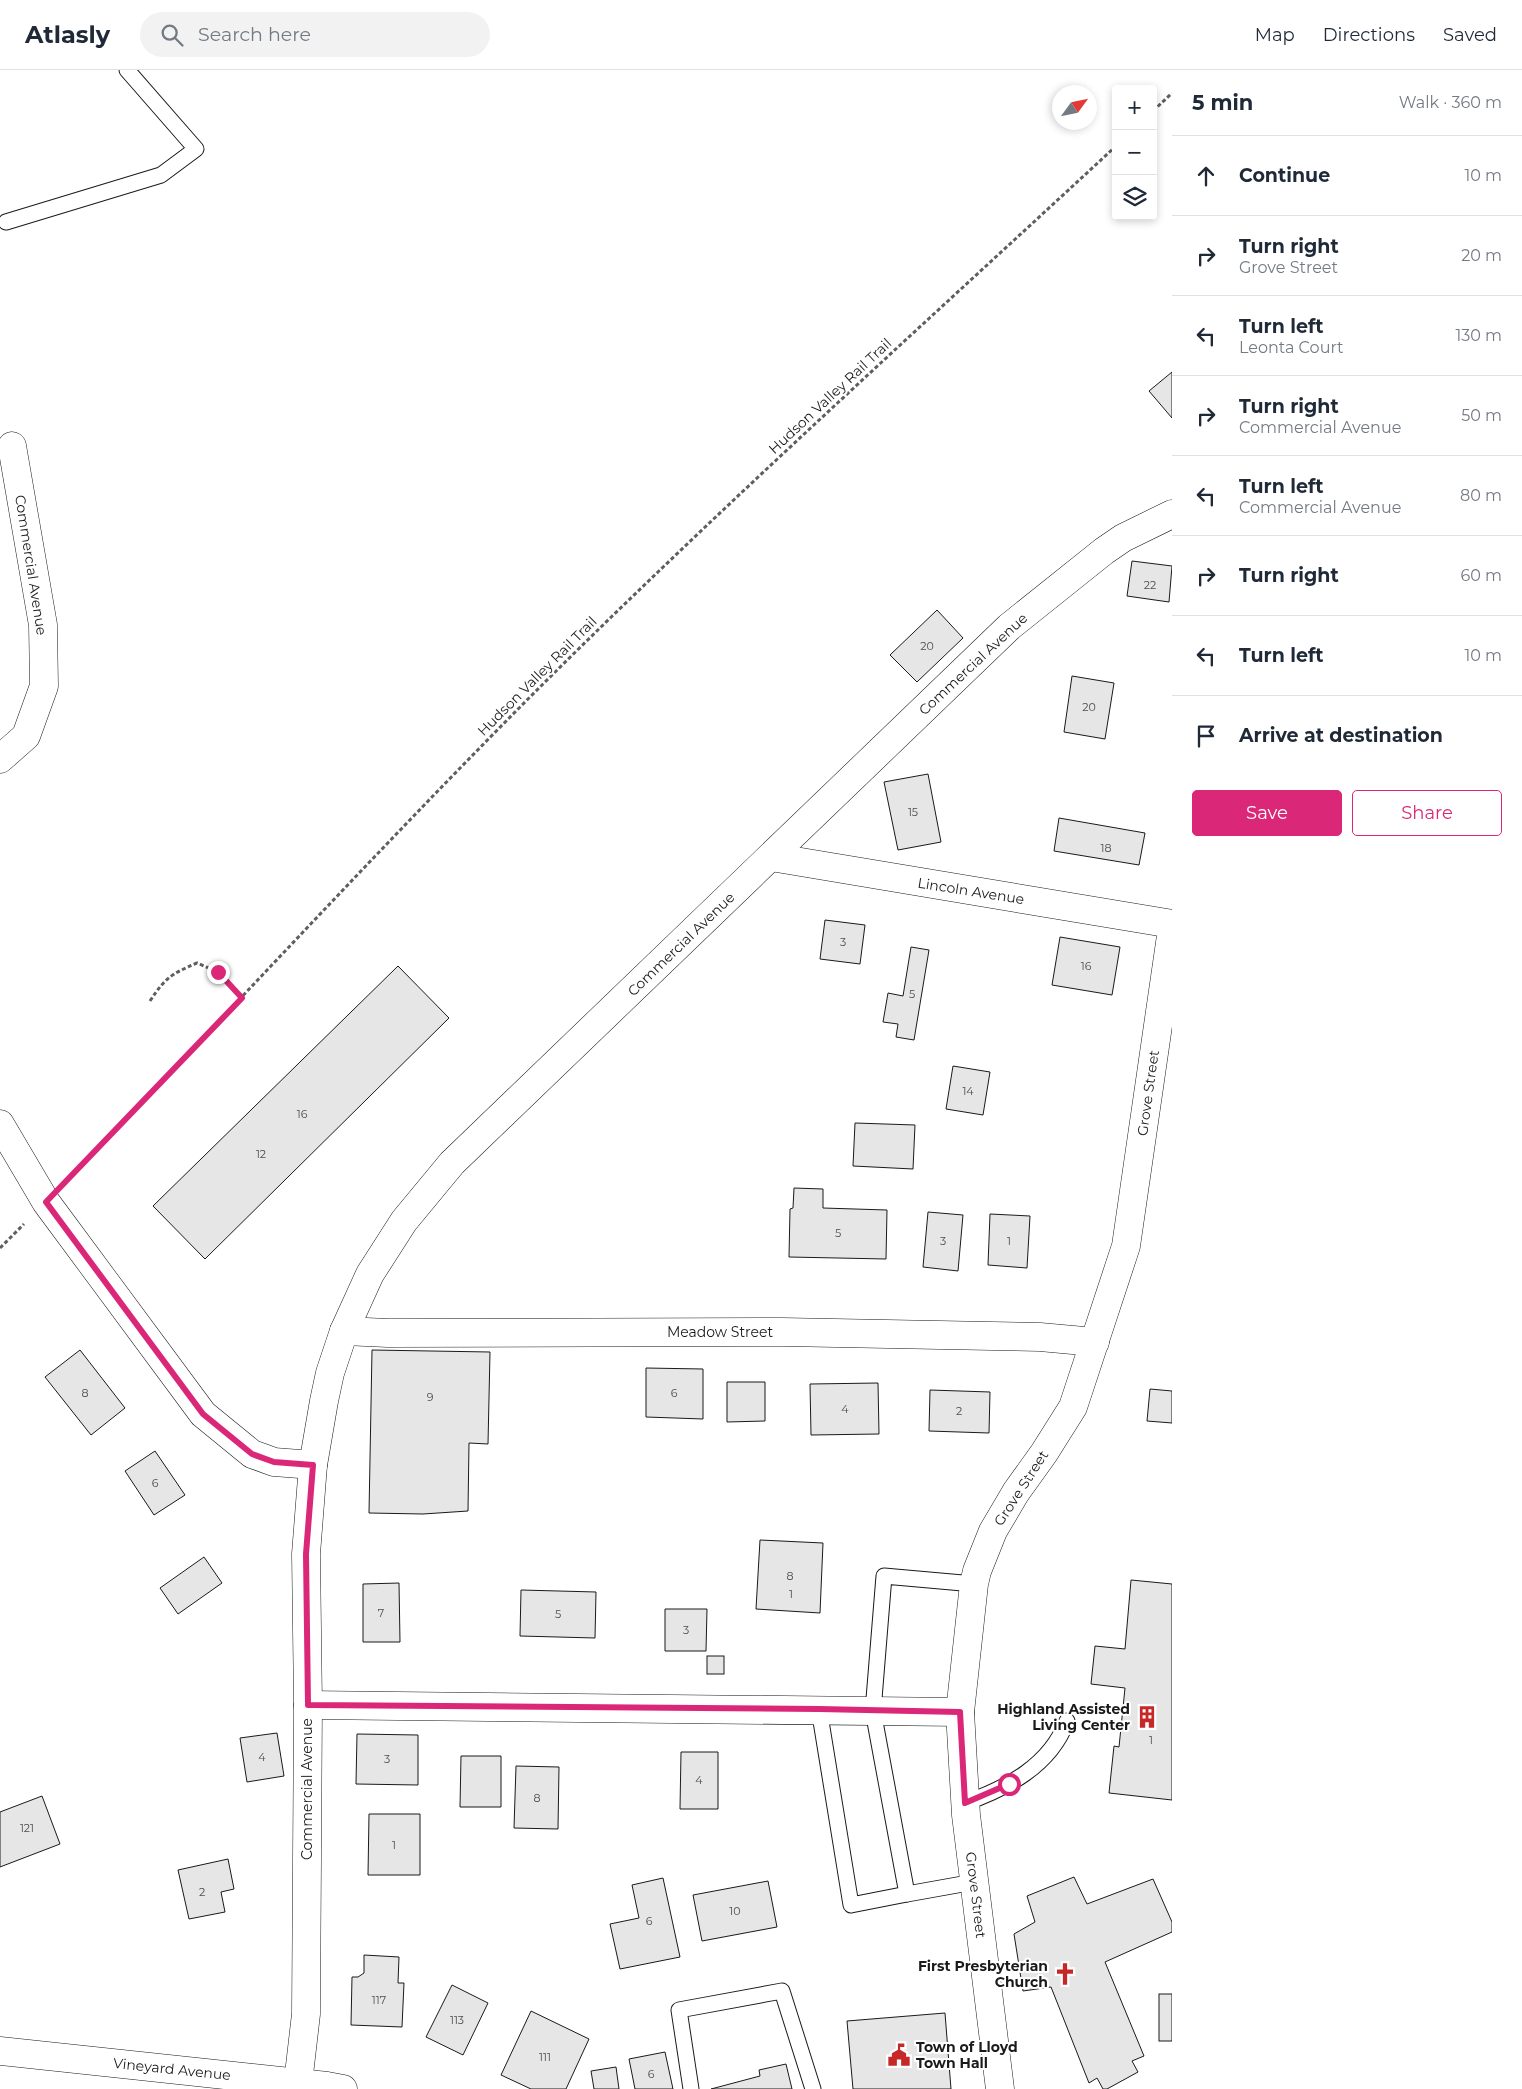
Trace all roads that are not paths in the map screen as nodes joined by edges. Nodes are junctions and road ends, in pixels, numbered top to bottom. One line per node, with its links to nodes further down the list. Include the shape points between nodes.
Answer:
1 (127, 70): 2 (lane, via 196,149 161,174)
2 (6, 222)
3 (12, 446): 5 (street, Commercial Avenue, via 43,625 44,686 26,736)
4 (1172, 514): 6 (street, Commercial Avenue, via 1104,551 1009,626)
5 (0, 759)
6 (771, 858): 7 (street, Lincoln Avenue); 10 (street, Commercial Avenue, via 442,1174 382,1254)
7 (1172, 924)
8 (1172, 930): 11 (street, Grove Street, via 1126,1246)
9 (0, 1124): 12 (street, via 46,1202 203,1414 252,1454 274,1462)
10 (344, 1331): 11 (street, Meadow Street, via 782,1332); 12 (street, Commercial Avenue, via 326,1392)
11 (1096, 1342): 13 (street, Grove Street, via 1073,1407 993,1531)
12 (313, 1465): 14 (street, Commercial Avenue, via 306,1554)
13 (974, 1584): 16 (lane, via 884,1576); 17 (street, Grove Street)
14 (308, 1705): 15 (street); 23 (street, Commercial Avenue, via 306,2014)
15 (819, 1709): 16 (street); 21 (lane, via 851,1905)
16 (873, 1711): 17 (street); 21 (lane)
17 (960, 1712): 19 (street, Grove Street)
18 (1067, 1721): 19 (lane, via 1050,1751 1026,1773 1002,1788)
19 (965, 1803): 20 (street, Grove Street)
20 (974, 1882): 21 (lane); 27 (street, Grove Street)
21 (907, 1894)
22 (0, 2051): 23 (street, Vineyard Avenue)
23 (298, 2083): 24 (street, Vineyard Avenue)
24 (343, 2089)
25 (691, 2089): 26 (lane, via 679,2010 782,1991)
26 (812, 2089)
27 (1000, 2089)

